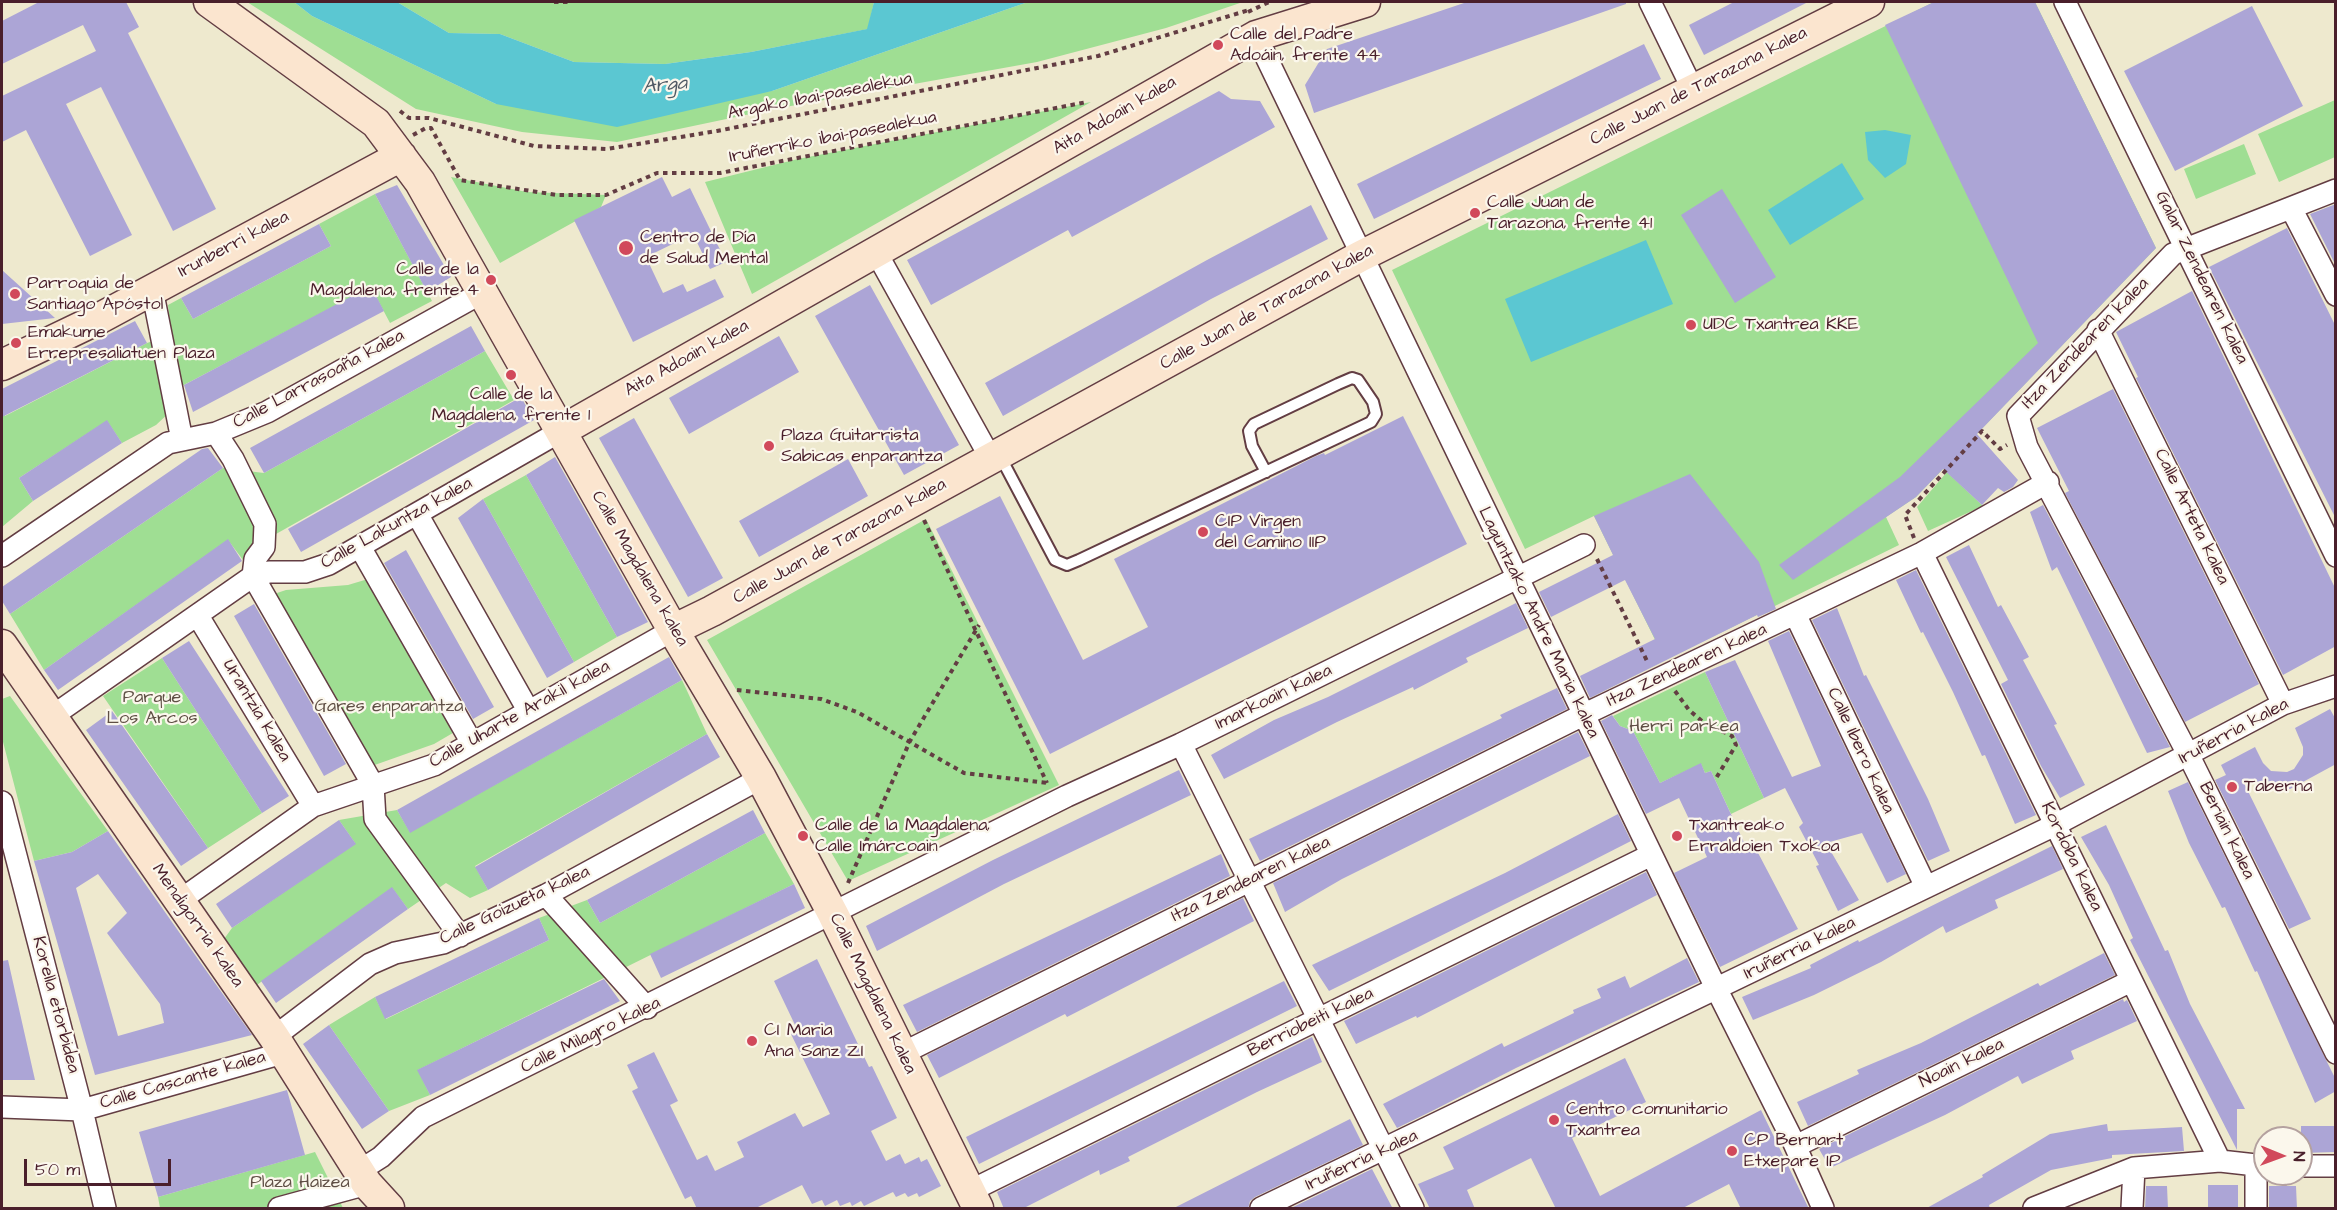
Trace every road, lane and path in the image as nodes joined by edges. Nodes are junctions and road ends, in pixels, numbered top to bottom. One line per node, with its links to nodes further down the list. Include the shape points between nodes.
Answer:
1 (209, 2): 15 (street, Calle Magdalena kalea)
2 (554, 2): 3 (path)
3 (572, 2)
4 (1251, 2): 10 (path)
5 (1269, 2): 10 (path)
6 (1365, 2): 10 (street, Aita Adoain kalea)
7 (1650, 2): 12 (street)
8 (1869, 2): 12 (street, Calle Juan de Tarazona kalea)
9 (2065, 2): 18 (street, Galar Zendearen kalea)
10 (1254, 22): 11 (path); 14 (path, Argako Ibai-pasealekua, via 1098,56 607,149 534,146 429,118 409,118); 19 (street, Aita Adoain kalea); 20 (street, Laguntzako Andre Maria kalea)
11 (1225, 24)
12 (1693, 90): 20 (street, Calle Juan de Tarazona kalea)
13 (1091, 102): 15 (path, Iruñerriko ibai-pasealekua, via 720,173 657,173 606,195 557,195 460,180 431,128)
14 (392, 105)
15 (406, 146): 21 (street, Irunberri kalea); 22 (street, Calle Magdalena kalea, via 420,182)
16 (2336, 189): 17 (street, Itza Zendearen kalea)
17 (2291, 208): 18 (street, Itza Zendearen kalea); 23 (street)
18 (2186, 247): 24 (street, Itza Zendearen kalea, via 2173,254); 39 (street, Galar Zendearen kalea)
19 (876, 252): 26 (street, Aita Adoain kalea); 30 (street)
20 (1361, 256): 30 (street, Calle Juan de Tarazona kalea); 41 (street, Laguntzako Andre Maria kalea)
21 (152, 289): 25 (street, Irunberri kalea); 29 (street)
22 (483, 292): 26 (street, Calle Magdalena kalea); 27 (street, Calle Larrasoaña kalea, via 267,412)
23 (2335, 294)
24 (2098, 330): 28 (street, Itza Zendearen kalea, via 2018,416); 52 (street, Calle Arteta kalea)
25 (2, 365)
26 (561, 431): 34 (street, Calle Lakuntza kalea); 45 (street, Calle Magdalena kalea)
27 (216, 433): 29 (street, Calle Larrasoaña kalea); 40 (street, via 265,524 264,547 255,559)
28 (2024, 435): 32 (street, Itza Zendearen kalea); 37 (path, via 2000,449 1982,431 1905,515)
29 (182, 440): 38 (street, Calle Larrasoaña kalea, via 168,443)
30 (995, 457): 31 (lane, via 1055,560 1067,565); 33 (street, Calle Juan de Tarazona kalea)
31 (1266, 472): 31 (lane, via 1371,422 1376,414 1373,402 1358,380 1352,378 1254,424 1249,431 1250,439)
32 (2048, 482): 37 (street, Itza Zendearen kalea); 59 (street, Beriain kalea)
33 (915, 501): 45 (street, Calle Juan de Tarazona kalea); 46 (path)
34 (417, 514): 36 (street, Calle Lakuntza kalea); 53 (street)
35 (1584, 545): 41 (street, Imarkoain kalea); 48 (path, via 1592,549)
36 (360, 547): 40 (street, Calle Lakuntza kalea, via 305,573 269,572); 57 (street)
37 (1919, 547): 42 (street, Itza Zendearen kalea); 67 (street, Kordoba kalea)
38 (2, 556)
39 (2336, 556)
40 (253, 576): 43 (street, Calle Lakuntza kalea); 63 (street)
41 (1522, 584): 54 (street, Laguntzako Andre Maria kalea); 58 (street, Imarkoain kalea)
42 (1795, 614): 54 (street, Itza Zendearen kalea); 71 (street, Calle Ibero kalea)
43 (198, 616): 55 (street, Calle Lakuntza kalea); 66 (street, Urantzia kalea)
44 (979, 625): 46 (path)
45 (673, 630): 51 (street, Calle Magdalena kalea); 53 (street, Calle Uharte Arakil kalea)
46 (975, 632): 56 (path); 62 (path)
47 (2, 645): 55 (street, Mendigorria kalea)
48 (1653, 671)
49 (2336, 686): 52 (street, Iruñerria kalea)
50 (1673, 687): 61 (path, via 1703,722 1732,736 1736,746)
51 (712, 695): 56 (path, via 736,690 821,699 857,712); 60 (street, Calle Magdalena kalea)
52 (2283, 704): 59 (street, Iruñerria kalea)
53 (528, 710): 57 (street, Calle Uharte Arakil kalea)
54 (1586, 714): 69 (street, Laguntzako Andre Maria kalea); 70 (street, Itza Zendearen kalea); 77 (street, Laguntzako Andre Maria kalea)
55 (51, 717): 73 (street, Mendigorria kalea)
56 (910, 741): 62 (path, via 964,773); 74 (path, via 848,882)
57 (472, 743): 63 (street, Calle Uharte Arakil kalea, via 434,765)
58 (1181, 744): 64 (street, Imarkoain kalea); 70 (street)
59 (2189, 756): 67 (street, Iruñerria kalea); 82 (street, Beriain kalea)
60 (761, 778): 72 (street, Calle Goizueta kalea); 74 (street, Calle Magdalena kalea)
61 (1715, 780)
62 (1047, 783): 64 (path, via 1059,785)
63 (373, 784): 66 (street, Calle Uharte Arakil kalea); 75 (street, via 375,819)
64 (1067, 796): 74 (street, Imarkoain kalea)
65 (2, 802): 68 (street, Korella etorbidea)
66 (313, 806): 73 (street, Calle Uharte Arakil kalea)
67 (2055, 825): 71 (street, Iruñerria kalea); 76 (street, Kordoba kalea)
68 (8, 849): 84 (street, Korella etorbidea)
69 (1651, 855): 77 (street, Laguntzako Andre Maria kalea); 79 (street, Berriobeiti kalea)
70 (1250, 881): 79 (street); 81 (street, Itza Zendearen kalea)
71 (1926, 887): 77 (street, Iruñerria kalea)
72 (546, 895): 75 (street, Calle Goizueta kalea); 78 (street)
73 (179, 901): 80 (street, Mendigorria kalea)
74 (845, 908): 78 (street, Calle Milagro kalea); 81 (street, Calle Magdalena kalea)
75 (460, 936): 80 (street, Calle Goizueta kalea, via 370,963)
76 (2132, 981): 85 (street, Noain kalea, via 1802,1143); 87 (street, Kordoba kalea)
77 (1717, 982): 85 (street, Laguntzako Andre Maria kalea); 86 (street, Iruñerria kalea)
78 (647, 1008): 92 (street, Calle Milagro kalea, via 423,1118)
79 (1320, 1018): 86 (street); 94 (street, Berriobeiti kalea)
80 (279, 1045): 84 (street, Calle Cascante kalea); 92 (street, Mendigorria kalea)
81 (901, 1053): 94 (street, Calle Magdalena kalea)
82 (2336, 1053)
83 (2, 1107): 84 (street, Calle Cascante kalea)
84 (82, 1110): 95 (street, Korella etorbidea)
85 (1793, 1141): 100 (street, Laguntzako Andre Maria kalea)
86 (1384, 1151): 98 (street, Iruñerria kalea); 99 (street)
87 (2220, 1161): 88 (street); 91 (street)
88 (2253, 1165)
89 (2313, 1166): 90 (street)
90 (2336, 1166)
91 (2134, 1168): 101 (street); 102 (street)
92 (363, 1178): 96 (street, Calle Milagro kalea); 97 (street, Mendigorria kalea)
93 (2258, 1186): 103 (street)
94 (974, 1200)
95 (105, 1209)
96 (279, 1209)
97 (389, 1209)
98 (1261, 1209)
99 (1413, 1209)
100 (1823, 1209)
101 (2034, 1209)
102 (2132, 1209)
103 (2256, 1209)

